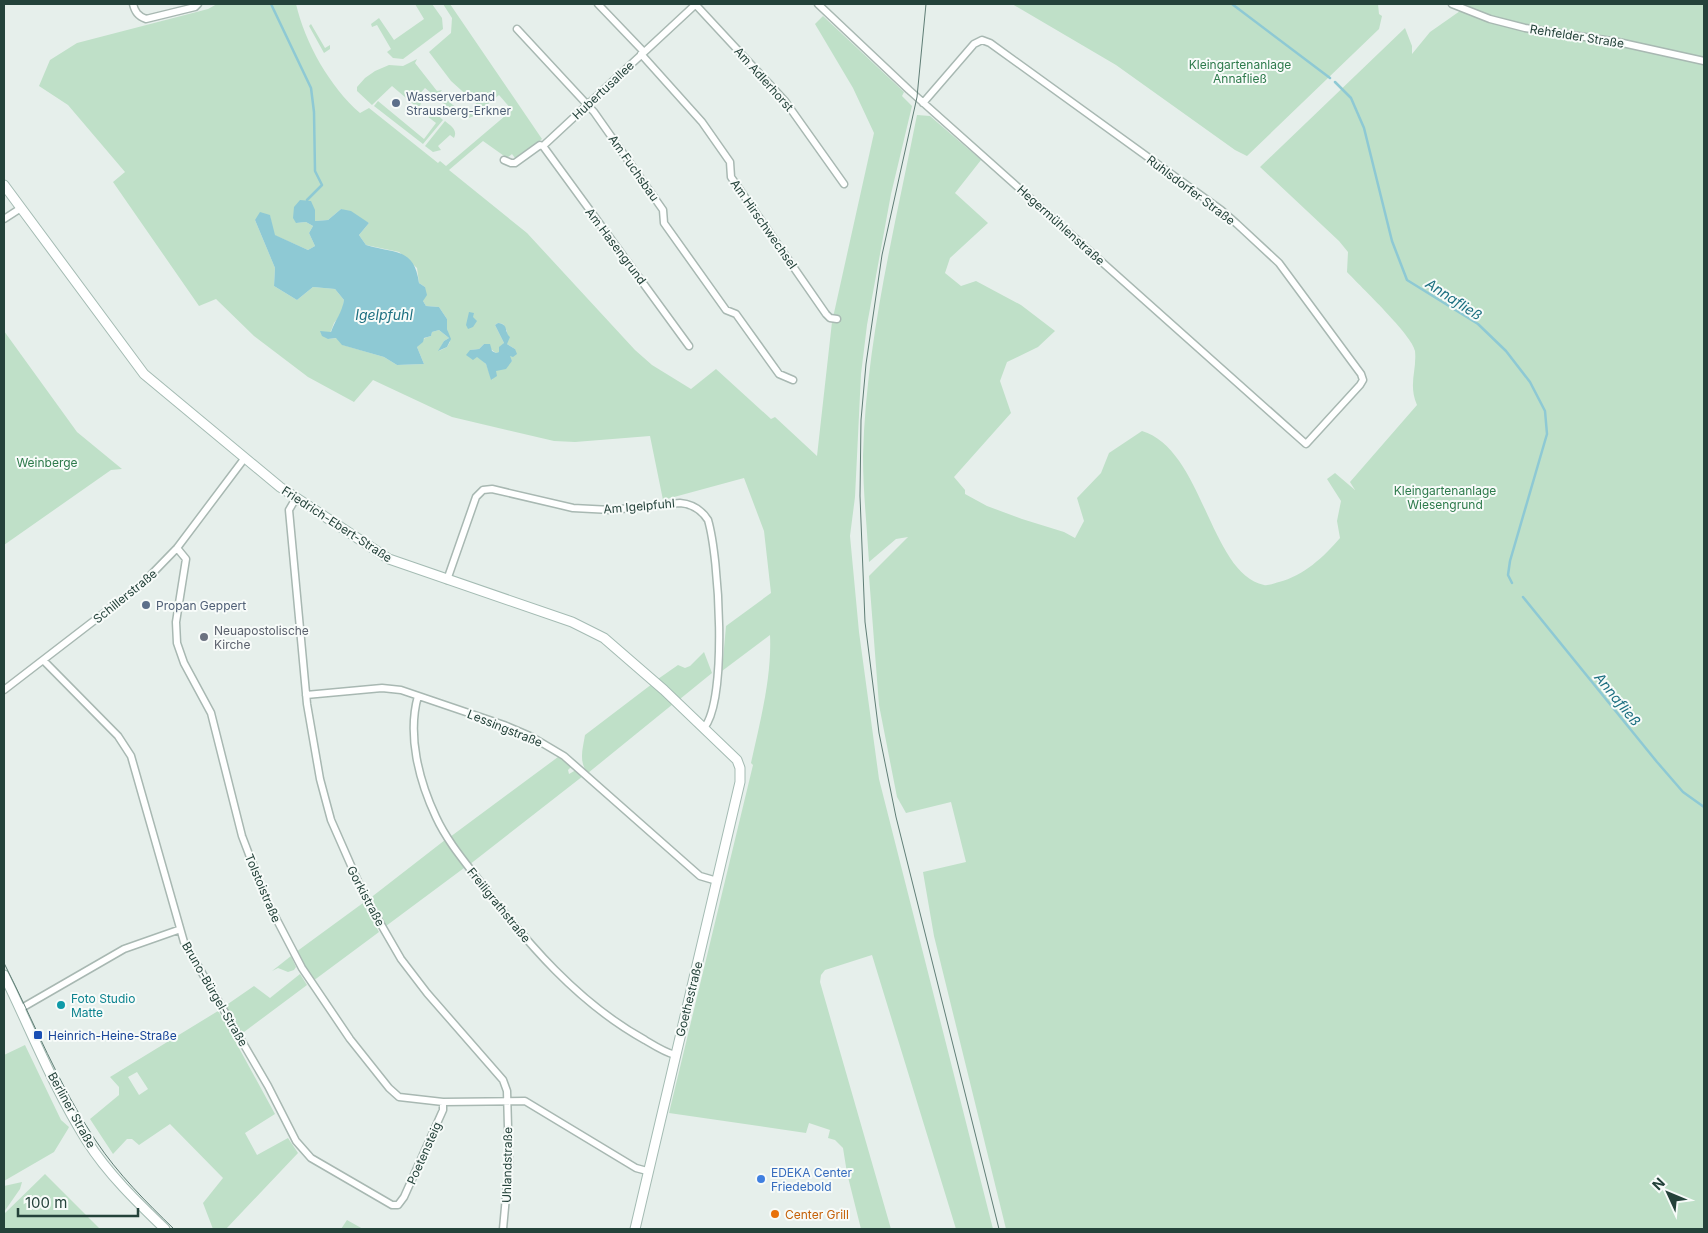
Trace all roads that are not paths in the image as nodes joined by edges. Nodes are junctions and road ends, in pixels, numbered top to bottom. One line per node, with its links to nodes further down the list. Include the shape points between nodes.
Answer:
1 (133, 4): 2 (street, via 135,11 146,19)
2 (198, 4)
3 (598, 4): 8 (street, Am Hirschwechsel)
4 (695, 4): 8 (street, Hubertusallee); 14 (street, Am Adlerhorst, via 785,101)
5 (818, 4): 10 (street, Hegermühlenstraße)
6 (1452, 4): 9 (street, Rehfelder Straße, via 1490,19 1526,28 1618,42)
7 (517, 29): 11 (street, Am Fuchsbau)
8 (642, 53): 11 (street, Hubertusallee); 18 (street, Am Hirschwechsel, via 702,122 730,162 730,177 826,314)
9 (1704, 61)
10 (923, 103): 21 (street, Hegermühlenstraße); 21 (street, Ruhlsdorfer Straße, via 974,44 982,40 990,43 1237,224 1279,263 1363,380)
11 (587, 104): 12 (street, Hubertusallee); 20 (street, Am Fuchsbau, via 663,210 664,223 726,310 736,314 779,374)
12 (543, 146): 13 (street, Hubertusallee, via 515,163); 19 (street, Am Hasengrund)
13 (504, 160)
14 (844, 184)
15 (4, 185): 16 (street, Friedrich-Ebert-Straße)
16 (21, 208): 17 (street); 22 (street, Friedrich-Ebert-Straße, via 144,374)
17 (4, 219)
18 (836, 319)
19 (689, 346)
20 (793, 380)
21 (1306, 444)
22 (244, 459): 23 (street, Friedrich-Ebert-Straße); 24 (street, Schillerstraße)
23 (296, 498): 25 (street, Friedrich-Ebert-Straße, via 389,559); 28 (street, Gorkistraße, via 289,510)
24 (177, 548): 26 (street, Schillerstraße, via 143,583); 38 (street, Tolstoistraße, via 186,559 176,622 178,648 209,708 242,836 275,916 324,1004 389,1088 405,1099)
25 (448, 580): 30 (street, Friedrich-Ebert-Straße, via 593,632 614,645); 30 (street, Am Igelpfuhl, via 476,497 482,490 492,489 573,508 611,510 691,504 708,520 718,584 719,653 712,716)
26 (43, 660): 27 (street, Schillerstraße); 33 (street, Bruno-Bürgel-Straße, via 118,736 131,756)
27 (4, 690)
28 (306, 695): 29 (street, Lessingstraße, via 382,688); 37 (street, Gorkistraße, via 321,786 355,878 407,967 503,1080)
29 (418, 696): 32 (street, Lessingstraße, via 504,725 546,744 576,765 700,876); 36 (street, Freiligrathstraße, via 414,741 420,774 436,818 457,852 506,916 580,994 623,1029)
30 (704, 728): 31 (street, Friedrich-Ebert-Straße, via 733,755)
31 (740, 768): 32 (street, Goethestraße, via 740,782)
32 (717, 881): 36 (street, Goethestraße)
33 (178, 930): 35 (street, via 124,949); 40 (street, Bruno-Bürgel-Straße, via 303,1151 392,1205)
34 (4, 975): 35 (street, Berliner Straße)
35 (20, 1009): 41 (street, Berliner Straße, via 88,1142 128,1192)
36 (675, 1056): 39 (street, Goethestraße)
37 (507, 1100): 38 (street, Tolstoistraße); 39 (street, via 534,1104 636,1168); 42 (street, Uhlandstraße, via 509,1164)
38 (443, 1102): 40 (street, Poetensteig, via 443,1110)
39 (647, 1170): 43 (street, Goethestraße)
40 (402, 1202)
41 (165, 1229)
42 (503, 1229)
43 (634, 1229)

